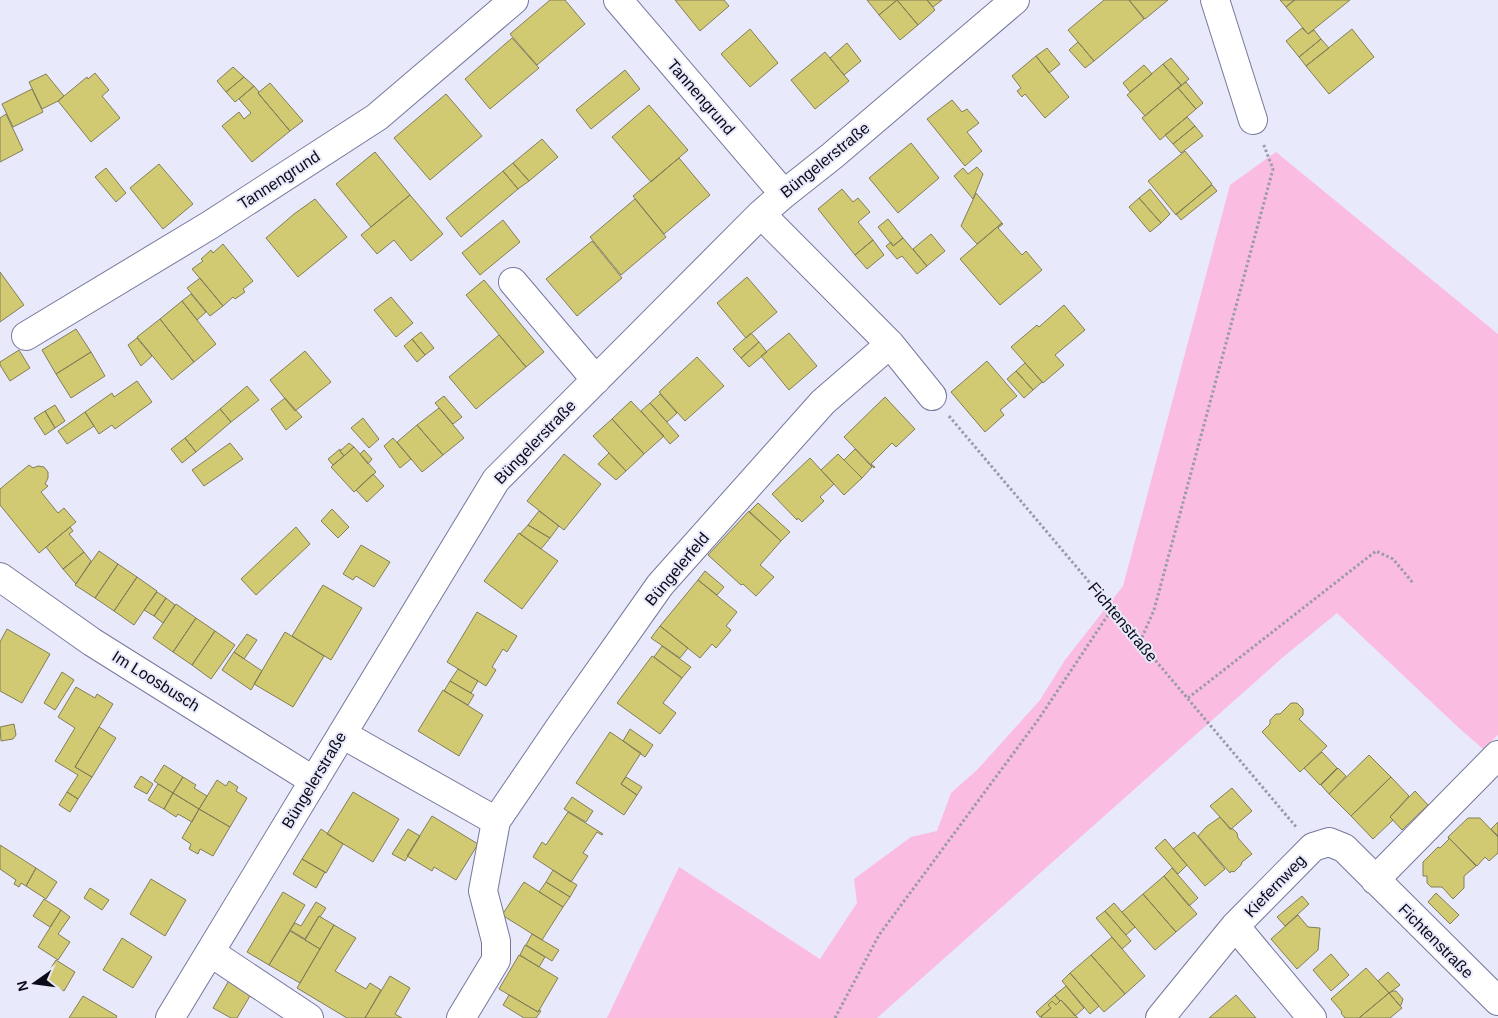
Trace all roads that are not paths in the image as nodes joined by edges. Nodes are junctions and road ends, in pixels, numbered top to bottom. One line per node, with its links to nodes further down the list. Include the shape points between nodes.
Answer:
1 (514, 0): 9 (street, Tannengrund, via 377,117 210,225)
2 (618, 0): 6 (street, Tannengrund)
3 (1015, 0): 6 (street, Büngelerstraße)
4 (1215, 0): 5 (street)
5 (1253, 120)
6 (784, 194): 7 (street, Büngelerstraße)
7 (761, 214): 10 (street); 11 (street, Büngelerstraße)
8 (513, 282): 11 (street)
9 (26, 336)
10 (890, 344): 12 (street); 17 (street, Büngelerfeld, via 822,402 660,585)
11 (596, 380): 14 (street, Büngelerstraße, via 496,480)
12 (932, 396)
13 (0, 577): 16 (street, Im Loosbusch, via 92,642)
14 (342, 734): 16 (street, Büngelerstraße); 17 (street)
15 (1498, 755): 19 (street)
16 (314, 781): 21 (street, Büngelerstraße)
17 (496, 820): 26 (street, Büngelerfeld, via 483,891 496,941 496,960)
18 (1344, 848): 19 (street, Fichtenstraße); 20 (street, Kiefernweg, via 1329,842 1313,847)
19 (1375, 880): 22 (street, Fichtenstraße)
20 (1235, 926): 23 (street, Kiefernweg); 27 (street, Kiefernweg)
21 (210, 952): 24 (street, Büngelerstraße); 25 (street)
22 (1498, 1001)
23 (1164, 1016)
24 (170, 1018)
25 (309, 1018)
26 (461, 1018)
27 (1312, 1018)

